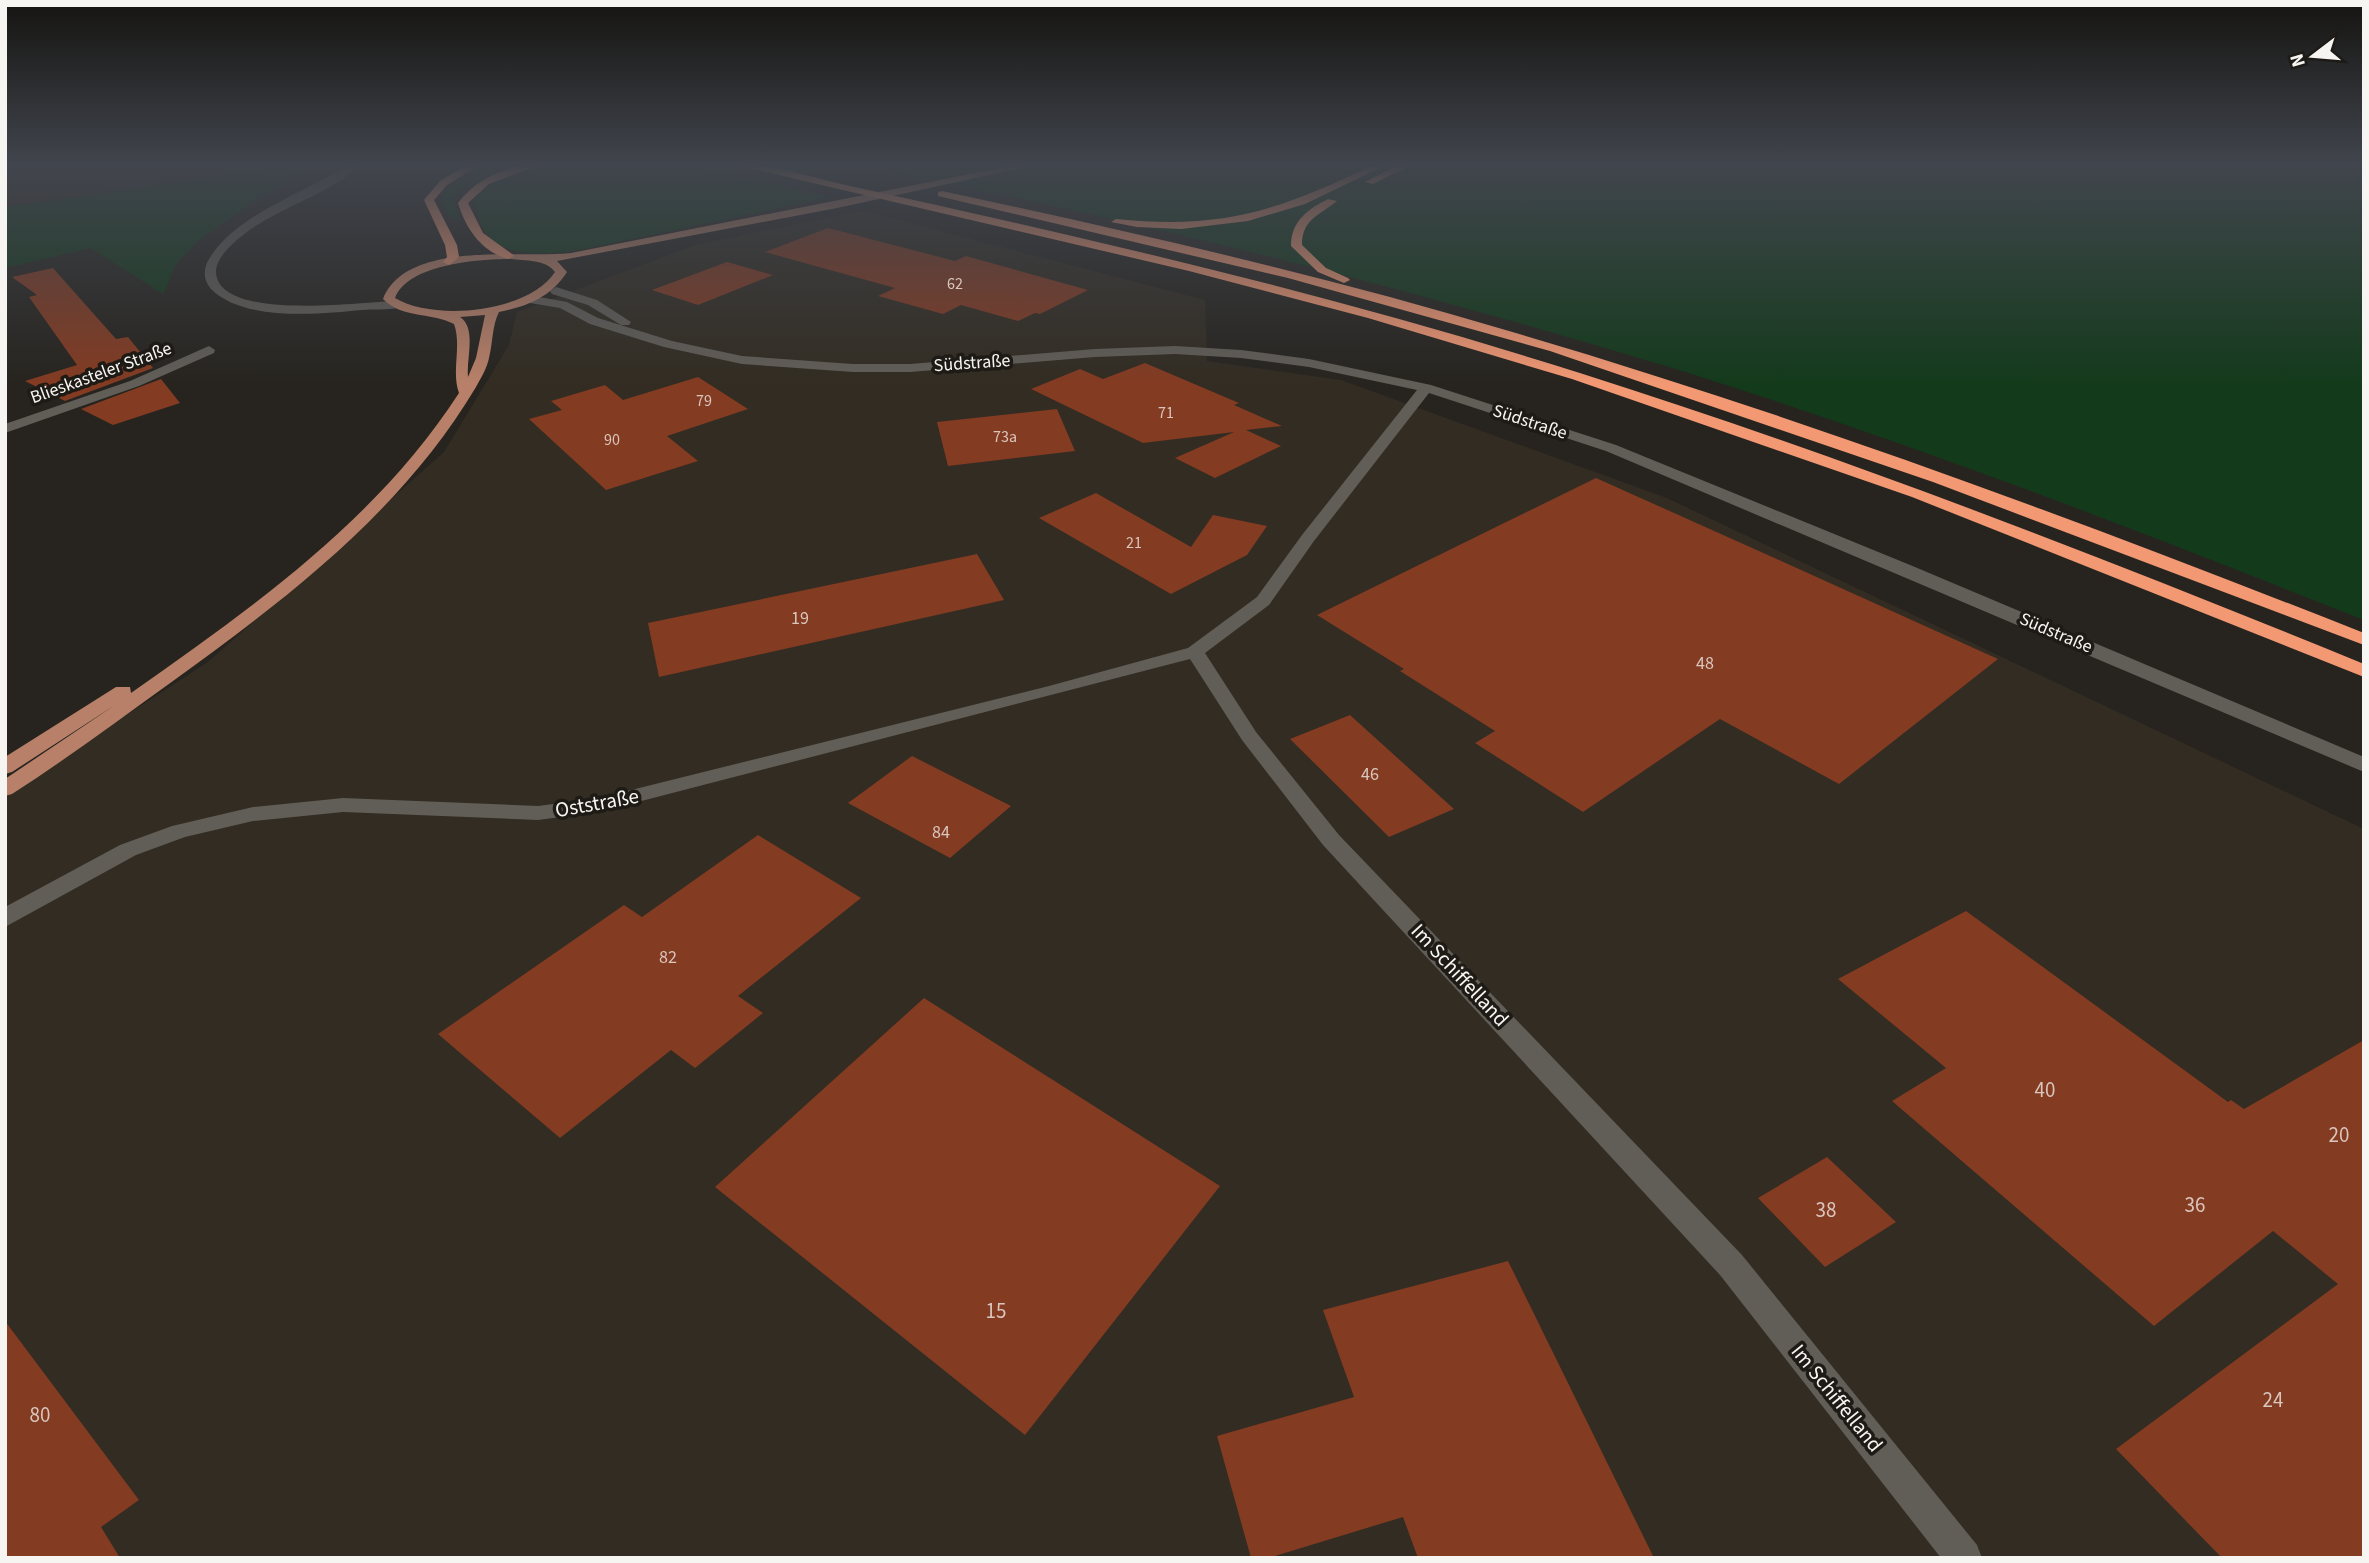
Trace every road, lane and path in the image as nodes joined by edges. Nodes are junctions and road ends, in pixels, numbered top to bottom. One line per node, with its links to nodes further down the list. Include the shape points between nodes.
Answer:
1 (236, 237): 16 (street, via 219,250 208,275 212,286)
2 (447, 237): 11 (highway, via 453,257)
3 (481, 237): 9 (highway, via 486,245)
4 (673, 237): 10 (main road)
5 (686, 237): 12 (main road)
6 (1065, 237): 29 (highway, via 1387,320 1580,378 1883,482)
7 (1130, 237): 18 (highway)
8 (1295, 237): 18 (highway, via 1297,246 1322,270)
9 (508, 256): 10 (main road); 11 (main road)
10 (542, 259): 12 (main road)
11 (449, 262): 14 (main road, via 408,276)
12 (561, 272): 13 (main road)
13 (549, 290): 15 (main road); 21 (street, Südstraße, via 576,296 615,314)
14 (390, 292): 16 (street, via 307,303); 17 (main road)
15 (528, 299): 19 (main road); 21 (street, Südstraße, via 563,305 594,321)
16 (240, 300): 17 (street, via 278,310)
17 (395, 305): 20 (main road)
18 (1411, 306): 27 (highway, via 1608,366 1887,460)
19 (495, 309): 20 (main road); 24 (main road, via 480,369)
20 (445, 314): 24 (main road, via 460,322 463,331 460,372)
21 (641, 334): 23 (street, Südstraße, via 742,360 853,369 1148,351 1241,354)
22 (209, 349): 25 (street, Blieskasteler Straße, via 132,385)
23 (1426, 388): 28 (street, via 1262,601); 30 (street, Südstraße, via 1611,448)
24 (464, 391): 26 (main road, via 416,461 378,504)
25 (5, 429)
26 (309, 568): 31 (main road); 32 (main road, via 229,632)
27 (2364, 640)
28 (1195, 652): 33 (street, Oststraße, via 599,805 538,813 343,805 253,814 180,831 128,850); 34 (street, Im Schiffelland, via 1249,736 1331,840 1731,1265)
29 (2364, 671)
30 (2364, 765)
31 (5, 767)
32 (5, 789)
33 (5, 918)
34 (1964, 1558)

